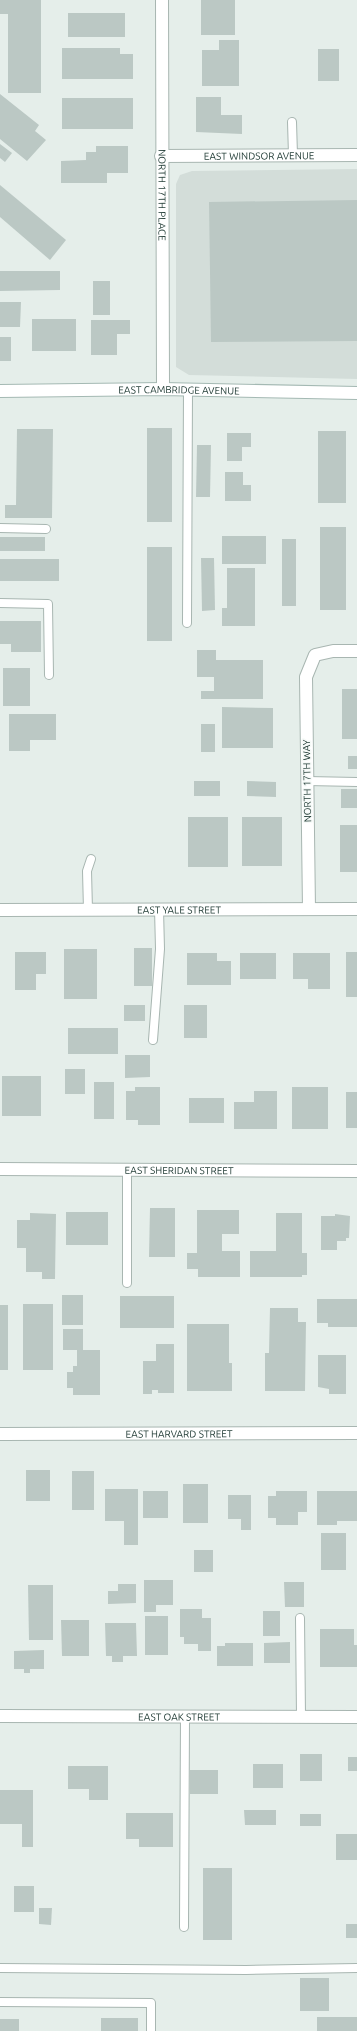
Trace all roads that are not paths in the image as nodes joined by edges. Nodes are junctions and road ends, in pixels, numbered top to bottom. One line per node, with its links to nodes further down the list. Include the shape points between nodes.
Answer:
1 (162, 0): 5 (street, NORTH 17TH PLACE)
2 (292, 122): 3 (lane)
3 (293, 155): 4 (street, EAST WINDSOR AVENUE); 5 (street, EAST WINDSOR AVENUE)
4 (357, 155)
5 (161, 156): 6 (street, NORTH 17TH PLACE)
6 (163, 389): 7 (street, EAST CAMBRIDGE AVENUE); 8 (street, EAST CAMBRIDGE AVENUE)
7 (188, 389): 9 (street, EAST CAMBRIDGE AVENUE); 13 (lane)
8 (0, 391)
9 (357, 393)
10 (0, 528): 11 (lane)
11 (46, 529)
12 (0, 603): 15 (lane, via 48,604)
13 (187, 623)
14 (357, 651): 16 (street, NORTH 17TH WAY, via 316,655 306,677)
15 (49, 675)
16 (307, 781): 17 (lane); 20 (street, NORTH 17TH WAY)
17 (357, 782)
18 (91, 859): 23 (lane, via 87,871)
19 (159, 909): 20 (street, EAST YALE STREET); 23 (street, EAST YALE STREET); 24 (lane, via 160,949)
20 (309, 909): 21 (street, EAST YALE STREET)
21 (357, 909)
22 (0, 910): 23 (street, EAST YALE STREET)
23 (88, 910)
24 (153, 1040)
25 (0, 1169): 26 (street, EAST SHERIDAN STREET)
26 (127, 1170): 27 (street, EAST SHERIDAN STREET); 28 (lane)
27 (357, 1171)
28 (127, 1283)
29 (357, 1433): 30 (street, EAST HARVARD STREET)
30 (0, 1434)
31 (300, 1618): 34 (lane)
32 (0, 1716): 33 (street, EAST OAK STREET)
33 (185, 1717): 34 (street, EAST OAK STREET); 36 (lane)
34 (302, 1717): 35 (street, EAST OAK STREET)
35 (357, 1717)
36 (184, 1927)
37 (0, 1968): 38 (lane)
38 (357, 1968)
39 (0, 2002): 40 (lane, via 151,2003)
40 (151, 2031)

